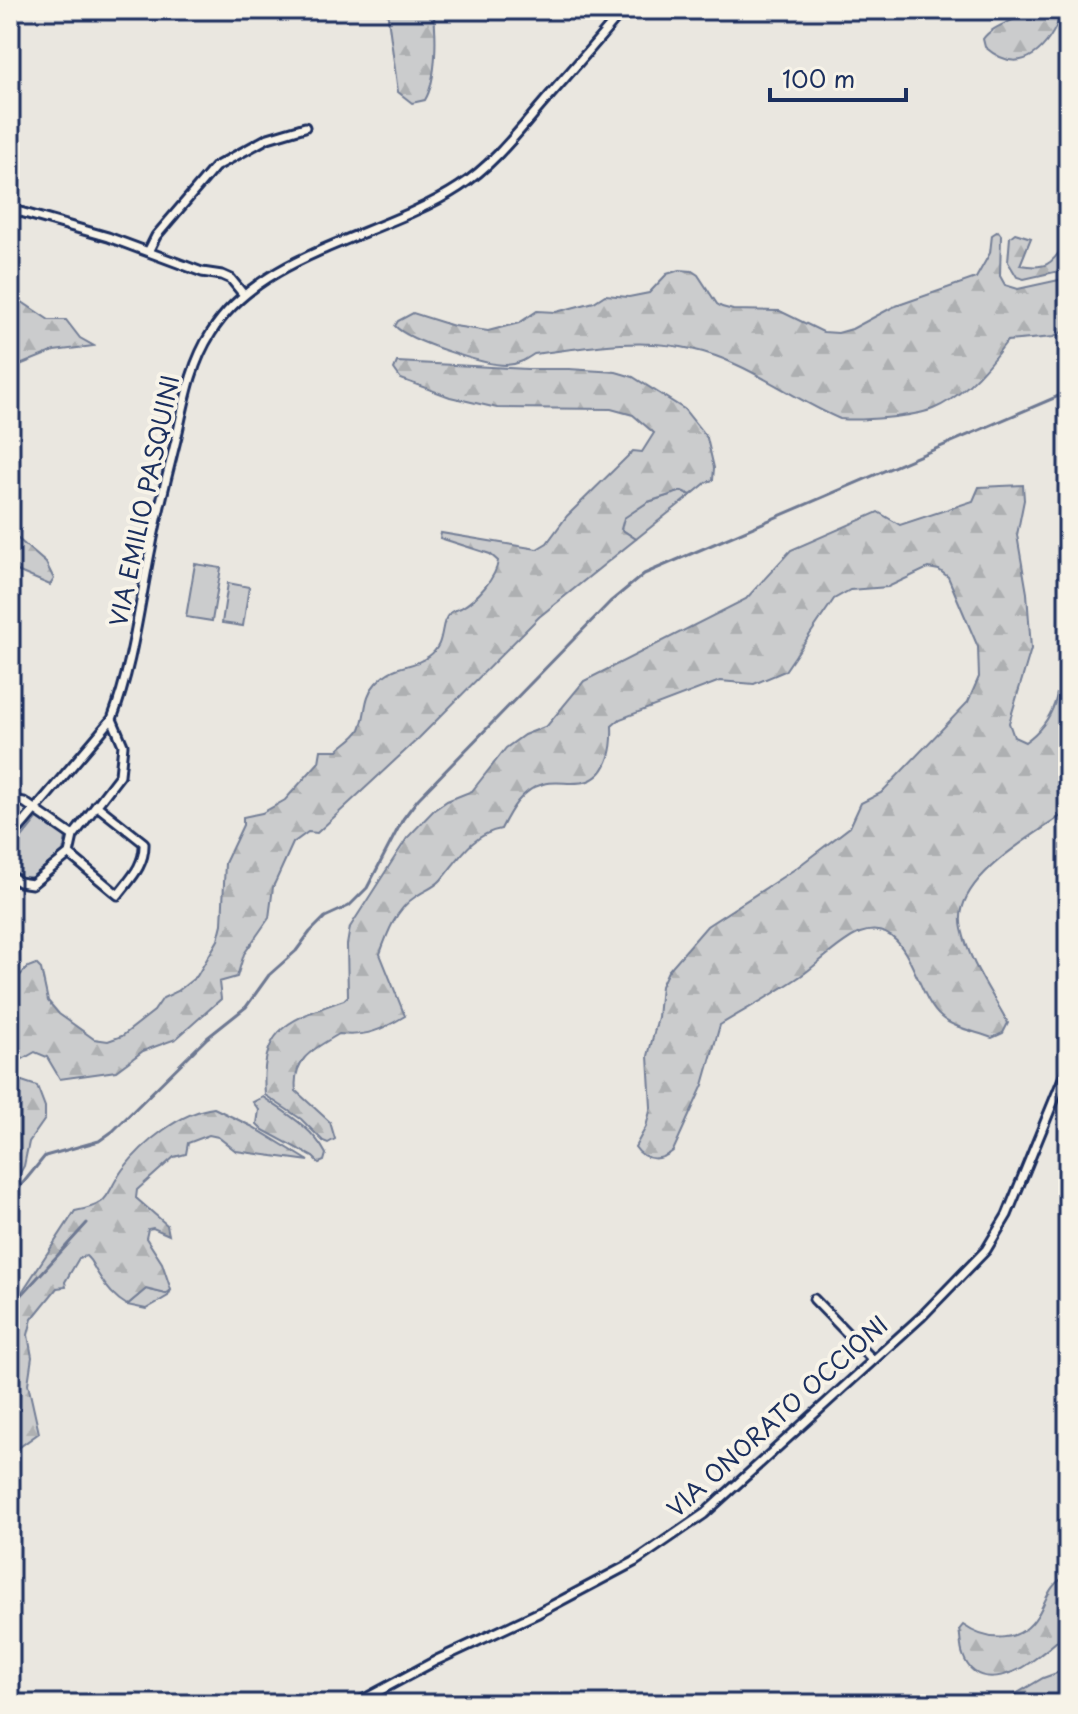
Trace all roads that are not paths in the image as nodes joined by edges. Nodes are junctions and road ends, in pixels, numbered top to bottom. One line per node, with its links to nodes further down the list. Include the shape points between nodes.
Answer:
1 (623, 10): 5 (street, VIA EMILIO PASQUINI, via 508,144 472,178 432,204 281,271)
2 (305, 127): 4 (street, via 268,138 215,167)
3 (10, 209): 4 (street)
4 (149, 250): 5 (street, via 231,279)
5 (244, 295): 6 (street, VIA EMILIO PASQUINI, via 211,332 193,370 151,548 135,643)
6 (112, 719): 7 (street, via 123,745 123,763); 9 (street, VIA EMILIO PASQUINI)
7 (96, 805): 10 (street); 12 (street, via 144,843 136,873 118,895)
8 (10, 808): 9 (street, via 18,801)
9 (36, 808): 10 (street); 11 (street, VIA EMILIO PASQUINI)
10 (73, 836): 12 (street)
11 (10, 839)
12 (69, 854): 13 (street, via 32,884)
13 (10, 875)
14 (1068, 1066): 16 (street, VIA ONORATO OCCIONI, via 992,1241 965,1274)
15 (814, 1299): 16 (street)
16 (873, 1360): 17 (street, VIA ONORATO OCCIONI, via 669,1540 538,1613)
17 (355, 1704)

